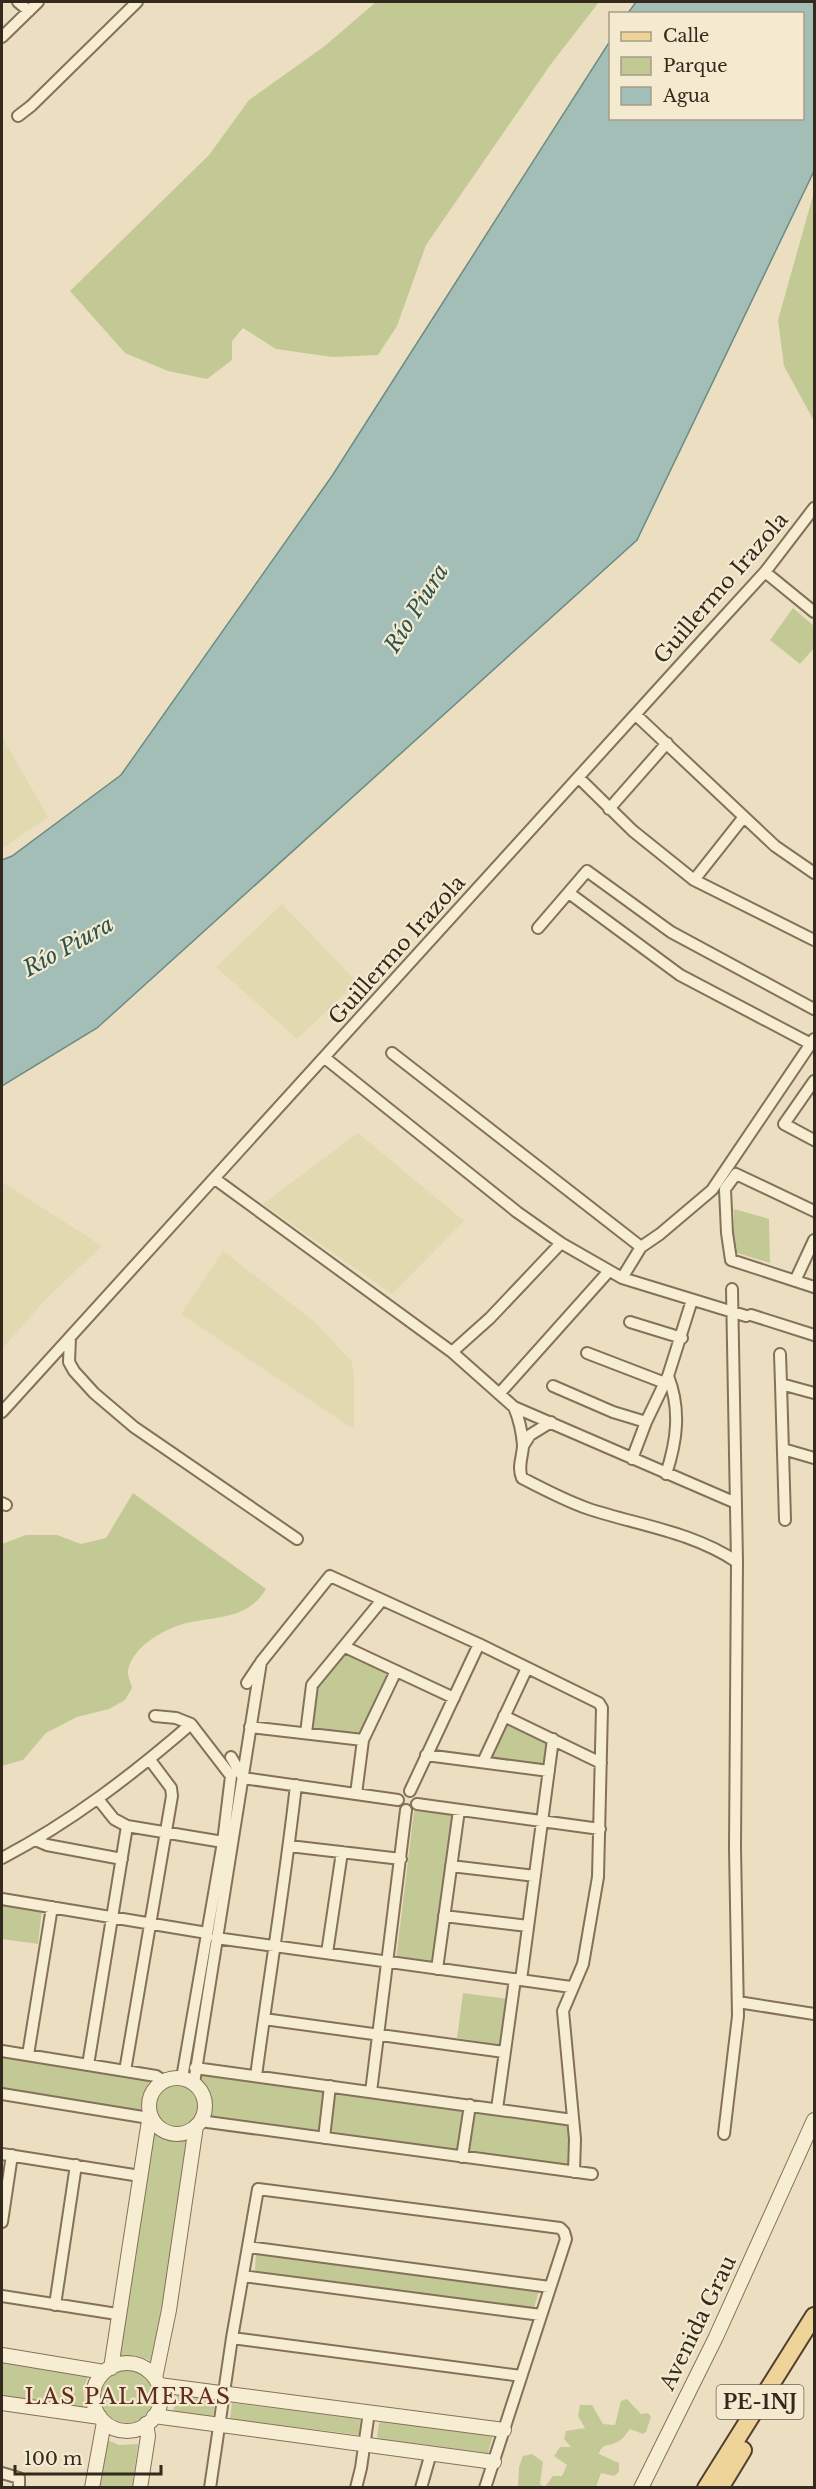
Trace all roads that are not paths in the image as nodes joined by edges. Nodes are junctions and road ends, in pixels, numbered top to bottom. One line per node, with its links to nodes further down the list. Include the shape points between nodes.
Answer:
1 (18, 2): 4 (street)
2 (38, 2): 4 (street)
3 (136, 2): 6 (street)
4 (29, 11): 5 (street)
5 (2, 37)
6 (18, 116)
7 (814, 508): 8 (street, Guillermo Irazola)
8 (765, 572): 9 (street); 10 (street, Guillermo Irazola)
9 (814, 612)
10 (636, 715): 11 (street); 12 (street, Guillermo Irazola)
11 (667, 743): 13 (street); 14 (street)
12 (579, 778): 13 (street); 23 (street, Guillermo Irazola)
13 (609, 809): 16 (street)
14 (743, 818): 15 (street); 16 (street)
15 (814, 873)
16 (694, 880): 19 (street)
17 (569, 893): 18 (street); 20 (street, via 587,871 671,932); 21 (street, via 680,975)
18 (538, 928)
19 (814, 940)
20 (814, 1009)
21 (813, 1042): 30 (street, via 712,1190)
22 (392, 1053): 30 (street)
23 (325, 1058): 26 (street, Guillermo Irazola); 29 (street)
24 (814, 1082): 25 (street, via 784,1124)
25 (814, 1140)
26 (215, 1179): 40 (street, Guillermo Irazola); 42 (street)
27 (814, 1210): 33 (street, via 736,1174 725,1189 731,1260)
28 (814, 1240): 33 (street)
29 (561, 1244): 31 (street); 42 (street)
30 (641, 1247): 32 (street)
31 (609, 1271): 32 (street); 49 (street)
32 (622, 1278): 36 (street)
33 (795, 1281): 34 (street)
34 (814, 1287)
35 (732, 1289): 37 (street)
36 (692, 1300): 37 (street); 41 (street)
37 (732, 1313): 39 (street); 59 (street)
38 (630, 1322): 41 (street)
39 (814, 1335)
40 (70, 1338): 51 (street, Guillermo Irazola); 61 (street, via 69,1362 94,1393 134,1427)
41 (682, 1338): 45 (street)
42 (452, 1352): 49 (street)
43 (587, 1353): 45 (street)
44 (780, 1354): 46 (street)
45 (667, 1379): 53 (street); 58 (street, via 677,1417)
46 (781, 1384): 48 (street); 55 (street)
47 (553, 1386): 53 (street)
48 (814, 1393)
49 (498, 1394): 50 (street)
50 (514, 1407): 52 (street); 54 (street)
51 (2, 1412)
52 (551, 1422): 54 (street, via 530,1435); 57 (street)
53 (646, 1422): 57 (street)
54 (523, 1446): 62 (street, via 519,1472 522,1478 587,1508 683,1536)
55 (783, 1449): 56 (street); 60 (street)
56 (814, 1458)
57 (632, 1459): 58 (street)
58 (666, 1474): 59 (street)
59 (736, 1503): 62 (street)
60 (785, 1520)
61 (297, 1539)
62 (737, 1562): 119 (street)
63 (382, 1600): 64 (street); 65 (street); 66 (street, via 330,1576)
64 (479, 1644): 67 (street); 70 (street)
65 (345, 1647): 68 (street); 75 (street, via 312,1686)
66 (261, 1662): 69 (street); 74 (street)
67 (527, 1668): 72 (street); 82 (street, via 599,1703)
68 (396, 1671): 70 (street); 77 (street)
69 (247, 1683)
70 (454, 1698): 78 (street)
71 (155, 1716): 73 (street)
72 (504, 1716): 76 (street); 81 (street)
73 (191, 1724): 80 (street); 98 (street, via 231,1776)
74 (250, 1727): 75 (street); 84 (street)
75 (306, 1734): 77 (street)
76 (553, 1739): 82 (street); 83 (street)
77 (363, 1740): 87 (street)
78 (426, 1755): 81 (street); 86 (street)
79 (231, 1757): 84 (street)
80 (150, 1760): 88 (street); 96 (street, via 171,1788)
81 (483, 1761): 83 (street)
82 (601, 1763): 95 (street)
83 (549, 1771): 93 (street)
84 (243, 1778): 85 (street); 112 (street)
85 (296, 1785): 87 (street); 99 (street)
86 (410, 1791): 89 (street, via 400,1794); 90 (street, via 417,1796)
87 (356, 1794): 89 (street)
88 (98, 1799): 94 (street, via 114,1820); 97 (street)
89 (398, 1800): 92 (street, via 400,1808)
90 (417, 1804): 91 (street); 92 (street)
91 (459, 1809): 93 (street); 104 (street)
92 (406, 1810): 103 (street)
93 (542, 1821): 95 (street); 105 (street)
94 (127, 1826): 96 (street); 102 (street)
95 (600, 1829): 118 (street, via 590,1932 583,1964)
96 (167, 1832): 98 (street); 110 (street)
97 (35, 1840): 101 (street); 102 (street)
98 (223, 1842): 112 (street)
99 (289, 1846): 100 (street); 113 (street)
100 (342, 1852): 103 (street); 114 (street)
101 (2, 1858)
102 (122, 1859): 108 (street)
103 (401, 1859): 115 (street)
104 (451, 1866): 105 (street); 109 (street)
105 (535, 1876): 111 (street)
106 (2, 1899): 107 (street)
107 (52, 1907): 108 (street); 125 (street)
108 (111, 1916): 110 (street); 126 (street)
109 (444, 1916): 111 (street); 116 (street)
110 (151, 1923): 112 (street); 128 (street)
111 (528, 1926): 117 (street)
112 (212, 1936): 113 (street); 127 (street); 130 (street)
113 (273, 1946): 114 (street); 121 (street)
114 (327, 1953): 115 (street)
115 (388, 1962): 116 (street); 122 (street)
116 (437, 1969): 117 (street)
117 (518, 1980): 118 (street); 124 (street)
118 (572, 1987): 138 (street, via 563,2018)
119 (738, 2002): 120 (street); 141 (street)
120 (814, 2014)
121 (264, 2019): 122 (street); 129 (street)
122 (379, 2034): 124 (street); 133 (street)
123 (2, 2051): 125 (street)
124 (504, 2052): 136 (street)
125 (28, 2055): 126 (street)
126 (88, 2065): 128 (street)
127 (195, 2068): 129 (street); 130 (street)
128 (125, 2071): 131 (street)
129 (256, 2076): 132 (street)
130 (188, 2080): 131 (street); 140 (street, via 202,2092 205,2104)
131 (164, 2081): 137 (street, via 151,2095)
132 (330, 2086): 133 (street); 142 (street)
133 (371, 2092): 135 (street)
134 (2, 2094): 137 (street)
135 (470, 2105): 136 (street); 145 (street)
136 (497, 2109): 138 (street)
137 (150, 2116): 140 (street, via 167,2132 186,2132); 149 (street)
138 (573, 2120): 147 (street)
139 (814, 2120): 150 (street, Avenida Grau)
140 (198, 2124): 142 (street); 165 (street)
141 (724, 2134)
142 (324, 2138): 145 (street)
143 (814, 2142): 150 (street, Avenida Grau)
144 (7, 2154): 146 (street); 151 (street)
145 (462, 2157): 147 (street)
146 (76, 2165): 149 (street); 156 (street)
147 (574, 2172): 148 (street)
148 (592, 2174)
149 (140, 2176): 157 (street)
150 (790, 2176): 184 (street, Avenida Grau)
151 (2, 2222)
152 (248, 2247): 153 (street); 154 (street); 154 (street, via 258,2189 560,2228 566,2238)
153 (243, 2276): 158 (street); 161 (street)
154 (550, 2287): 158 (street)
155 (2, 2296): 156 (street)
156 (55, 2305): 157 (street)
157 (117, 2314): 163 (street)
158 (541, 2316): 164 (street)
159 (814, 2316): 185 (main road, PE-1NJ)
160 (814, 2336): 186 (main road, PE-1NJ)
161 (232, 2338): 164 (street); 166 (street)
162 (2, 2355): 163 (street)
163 (107, 2370): 165 (street, via 125,2363 137,2364); 169 (street, via 94,2391)
164 (521, 2376): 172 (street)
165 (157, 2381): 166 (street); 170 (street, via 161,2399)
166 (224, 2394): 168 (street); 171 (street)
167 (2, 2403): 169 (street)
168 (369, 2412): 172 (street); 173 (street)
169 (102, 2420): 170 (street, via 122,2430 133,2430); 178 (street)
170 (150, 2420): 171 (street); 179 (street)
171 (220, 2426): 173 (street); 180 (street)
172 (504, 2430): 175 (street)
173 (365, 2445): 174 (street); 181 (street)
174 (431, 2453): 175 (street); 182 (street)
175 (494, 2462): 183 (street)
176 (2, 2473): 177 (street, via 19,2478)
177 (19, 2487)
178 (92, 2487)
179 (140, 2487)
180 (210, 2487)
181 (356, 2487)
182 (421, 2487)
183 (485, 2487)
184 (641, 2487)
185 (706, 2487)
186 (720, 2487)

